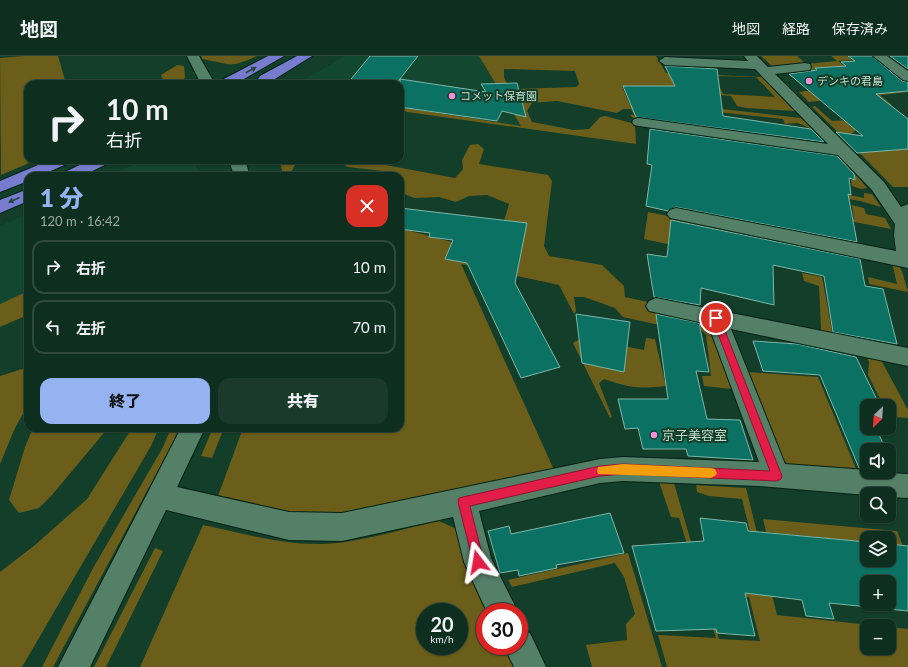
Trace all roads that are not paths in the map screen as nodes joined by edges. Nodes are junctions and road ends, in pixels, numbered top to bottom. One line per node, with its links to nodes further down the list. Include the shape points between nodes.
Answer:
1 (194, 56): 9 (street)
2 (278, 56): 10 (highway, one-way to 2)
3 (306, 56): 11 (highway)
4 (879, 56): 8 (street)
5 (665, 61): 6 (street)
6 (758, 64): 7 (street); 13 (street)
7 (804, 67)
8 (908, 77)
9 (206, 80)
10 (233, 80)
11 (262, 80)
12 (639, 122): 13 (street)
13 (845, 151): 23 (street, via 878,186)
14 (54, 164): 16 (highway)
15 (94, 164): 17 (highway)
16 (35, 172)
17 (78, 172)
18 (24, 177): 19 (highway)
19 (0, 187)
20 (24, 196): 21 (highway, one-way to 21)
21 (0, 207)
22 (676, 214): 24 (street)
23 (905, 227): 24 (street)
24 (908, 260)
25 (656, 306): 26 (street)
26 (716, 318): 27 (street); 29 (street)
27 (908, 357)
28 (191, 432): 31 (street)
29 (777, 476): 30 (street); 32 (street, via 623,469 600,471)
30 (908, 486)
31 (160, 496): 32 (street, via 289,526 327,527 342,527); 35 (street)
32 (463, 502): 33 (street, via 478,562)
33 (498, 603)
34 (524, 655): 36 (street)
35 (74, 667)
36 (530, 667)

